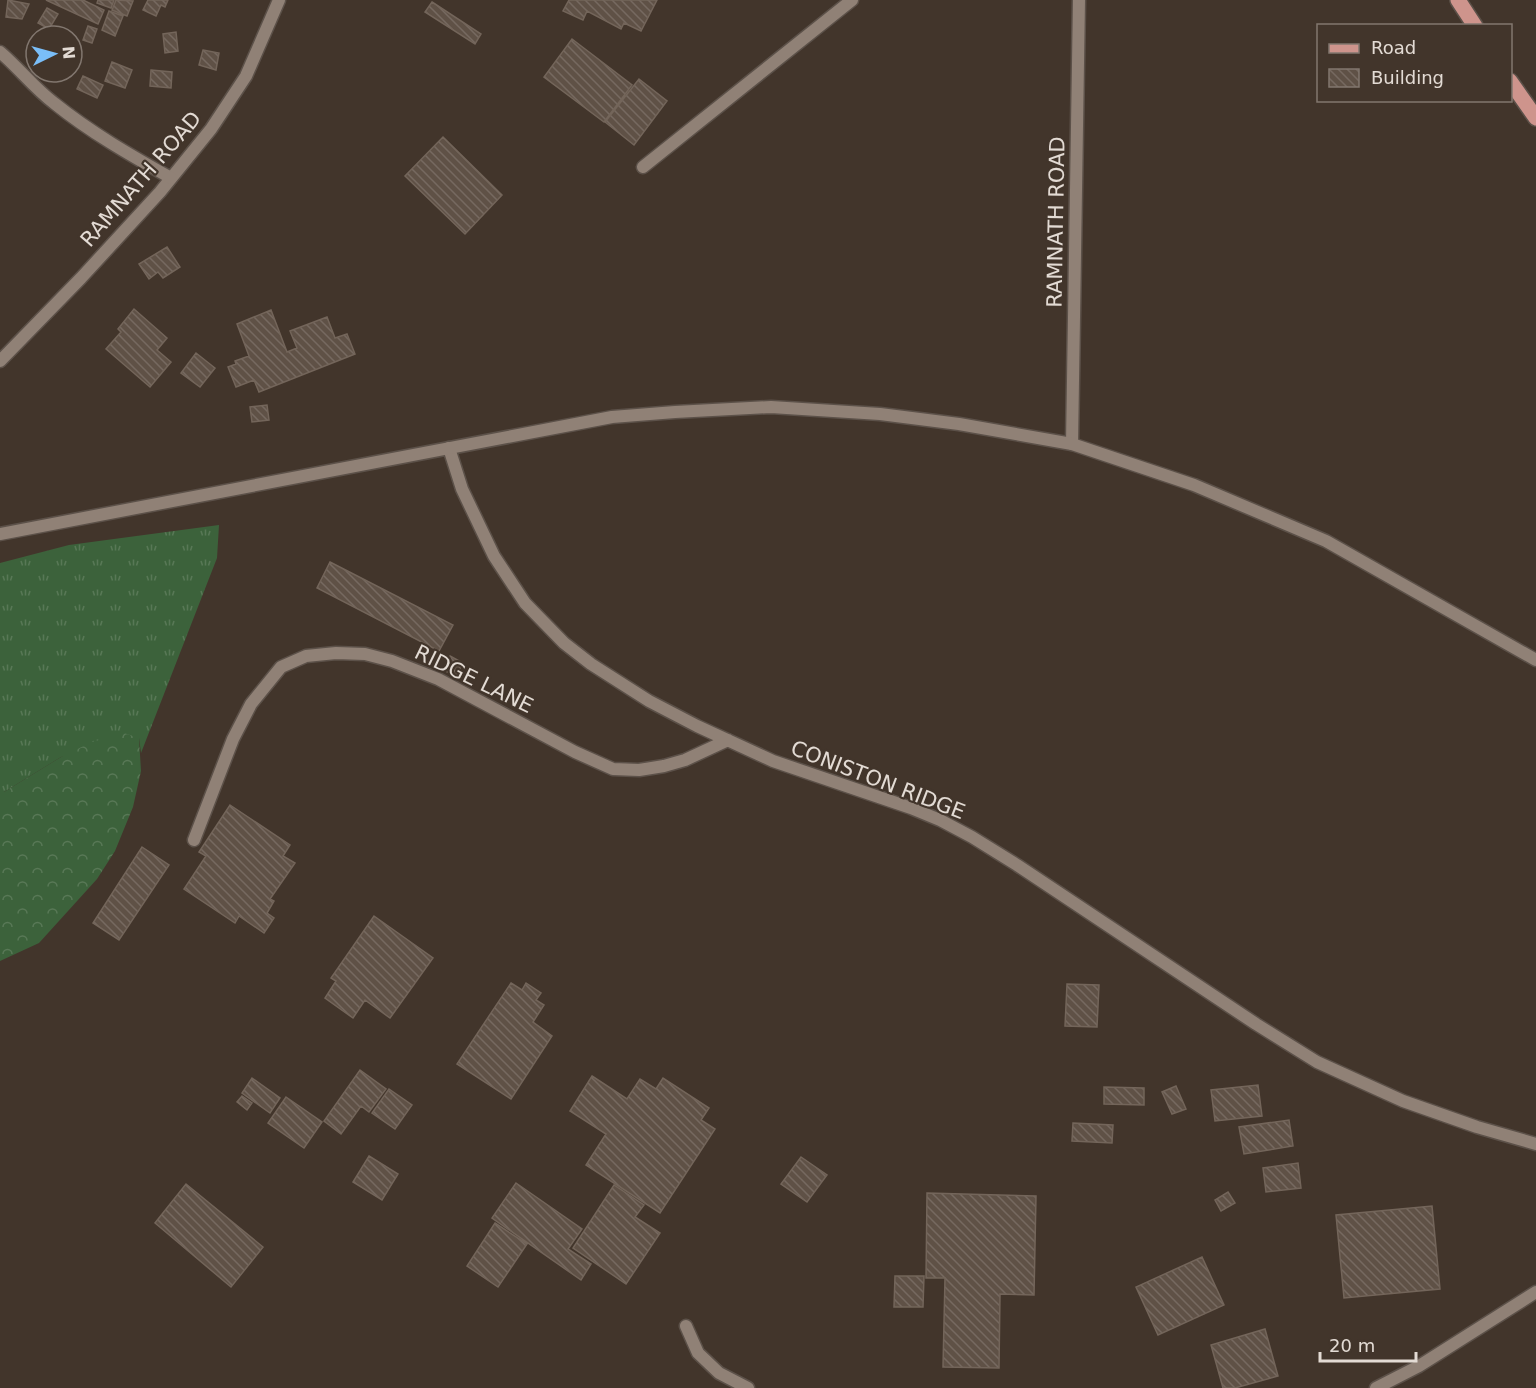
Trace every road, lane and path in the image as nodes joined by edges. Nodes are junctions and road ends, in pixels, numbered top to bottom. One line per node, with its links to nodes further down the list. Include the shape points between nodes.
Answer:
1 (279, 0): 10 (street, RAMNATH ROAD, via 246,76 211,129)
2 (852, 0): 9 (street)
3 (1079, 0): 12 (street, RAMNATH ROAD)
4 (1458, 0): 5 (main road)
5 (1474, 24)
6 (0, 52): 10 (street, via 52,102 100,137)
7 (1512, 84): 8 (main road)
8 (1536, 118)
9 (643, 167)
10 (171, 178): 11 (street, RAMNATH ROAD)
11 (0, 361)
12 (1072, 444): 13 (street, via 880,414 771,407 612,417); 15 (street, via 1194,485 1326,541)
13 (449, 448): 14 (street); 16 (street, CONISTON RIDGE, via 462,489 494,556 525,603 591,664 649,700)
14 (0, 534)
15 (1536, 660)
16 (728, 740): 17 (street, RIDGE LANE, via 664,766 613,769 438,679 392,661 365,654 306,656 281,667 251,704 233,739); 18 (street, CONISTON RIDGE, via 773,761 911,808 972,837 1317,1062 1402,1101)
17 (194, 840)
18 (1536, 1144)
19 (1536, 1292): 22 (street, via 1419,1366)
20 (686, 1326): 21 (street, via 698,1353 719,1373)
21 (748, 1388)
22 (1376, 1388)

